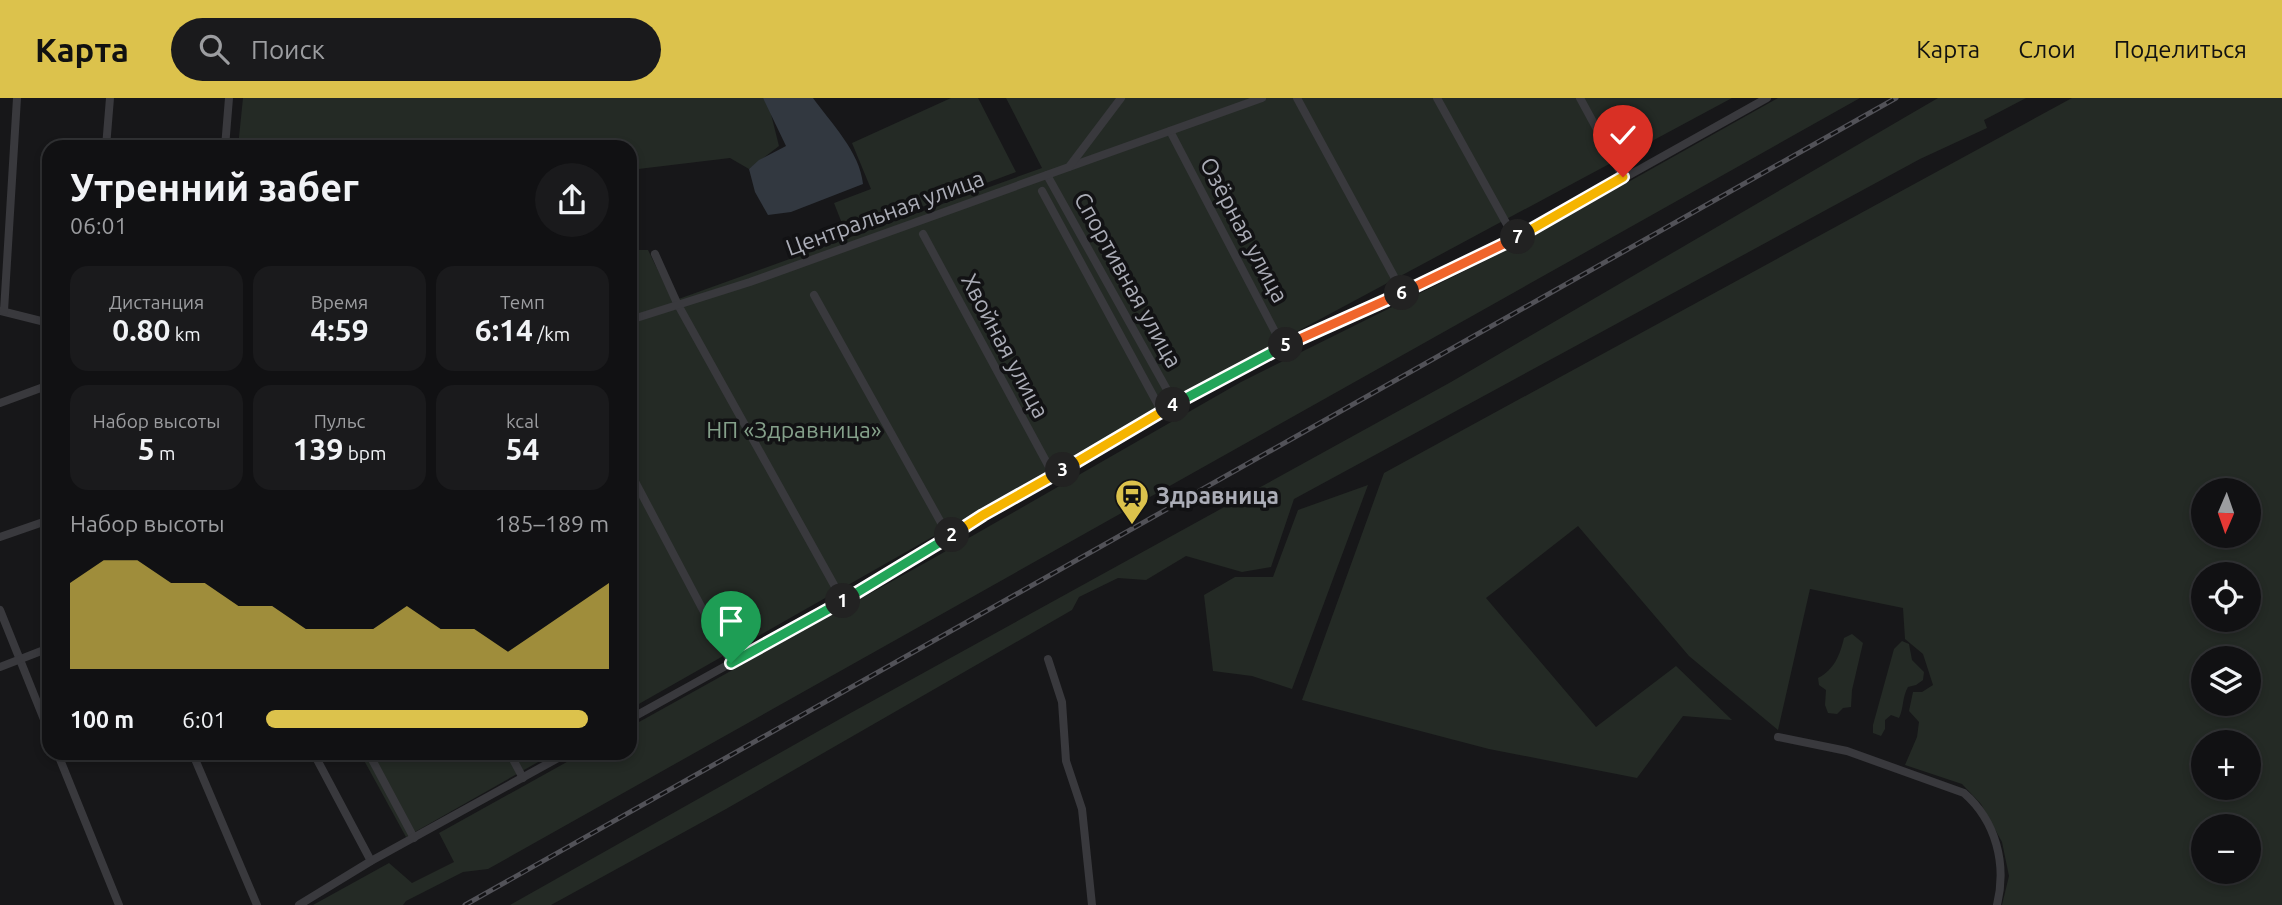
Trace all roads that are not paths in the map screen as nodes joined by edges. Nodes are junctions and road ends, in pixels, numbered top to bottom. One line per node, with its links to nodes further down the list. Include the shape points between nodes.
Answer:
1 (17, 98): 25 (street)
2 (110, 98): 13 (street)
3 (229, 98): 14 (street)
4 (1121, 98): 15 (street)
5 (1262, 98): 12 (street, Центральная улица)
6 (1297, 98): 22 (street)
7 (1437, 98): 20 (street)
8 (1580, 98): 17 (street)
9 (1745, 98): 11 (street)
10 (1767, 98): 11 (street)
11 (1750, 107): 17 (street)
12 (1170, 131): 15 (street, Центральная улица); 28 (street, Озёрная улица)
13 (107, 140)
14 (226, 140)
15 (1069, 167): 16 (street, Центральная улица)
16 (1047, 175): 24 (street, Центральная улица, via 750,282); 31 (street, Спортивная улица)
17 (1623, 177): 20 (street)
18 (1042, 191): 32 (street)
19 (923, 234): 33 (street, Хвойная улица)
20 (1515, 239): 22 (street)
21 (655, 254): 24 (street)
22 (1403, 293): 28 (street)
23 (814, 295): 37 (street)
24 (677, 303): 26 (street, Центральная улица); 38 (street)
25 (2, 311): 27 (street)
26 (637, 317)
27 (42, 321)
28 (1283, 347): 31 (street)
29 (42, 388): 30 (street)
30 (0, 403)
31 (1175, 404): 32 (street)
32 (1162, 412): 33 (street)
33 (1054, 476): 37 (street)
34 (637, 485): 43 (street)
35 (42, 522): 36 (street)
36 (0, 537)
37 (949, 537): 38 (street)
38 (843, 601): 43 (street)
39 (0, 610): 42 (street)
40 (42, 651): 42 (street)
41 (1048, 659): 60 (street, via 1062,702 1066,761 1082,809)
42 (19, 660): 44 (street); 46 (street)
43 (731, 663): 45 (street)
44 (0, 667)
45 (637, 714)
46 (42, 715)
47 (1778, 737): 61 (street, via 1847,751 1964,793 1991,828 2001,873)
48 (60, 760): 57 (street)
49 (195, 760): 58 (street)
50 (317, 760): 56 (street)
51 (372, 760): 55 (street)
52 (513, 760): 54 (street)
53 (555, 760): 54 (street)
54 (523, 778): 55 (street)
55 (414, 838): 56 (street)
56 (371, 861): 59 (street)
57 (119, 905)
58 (257, 905)
59 (299, 905)
60 (1092, 905)
61 (1997, 905)

